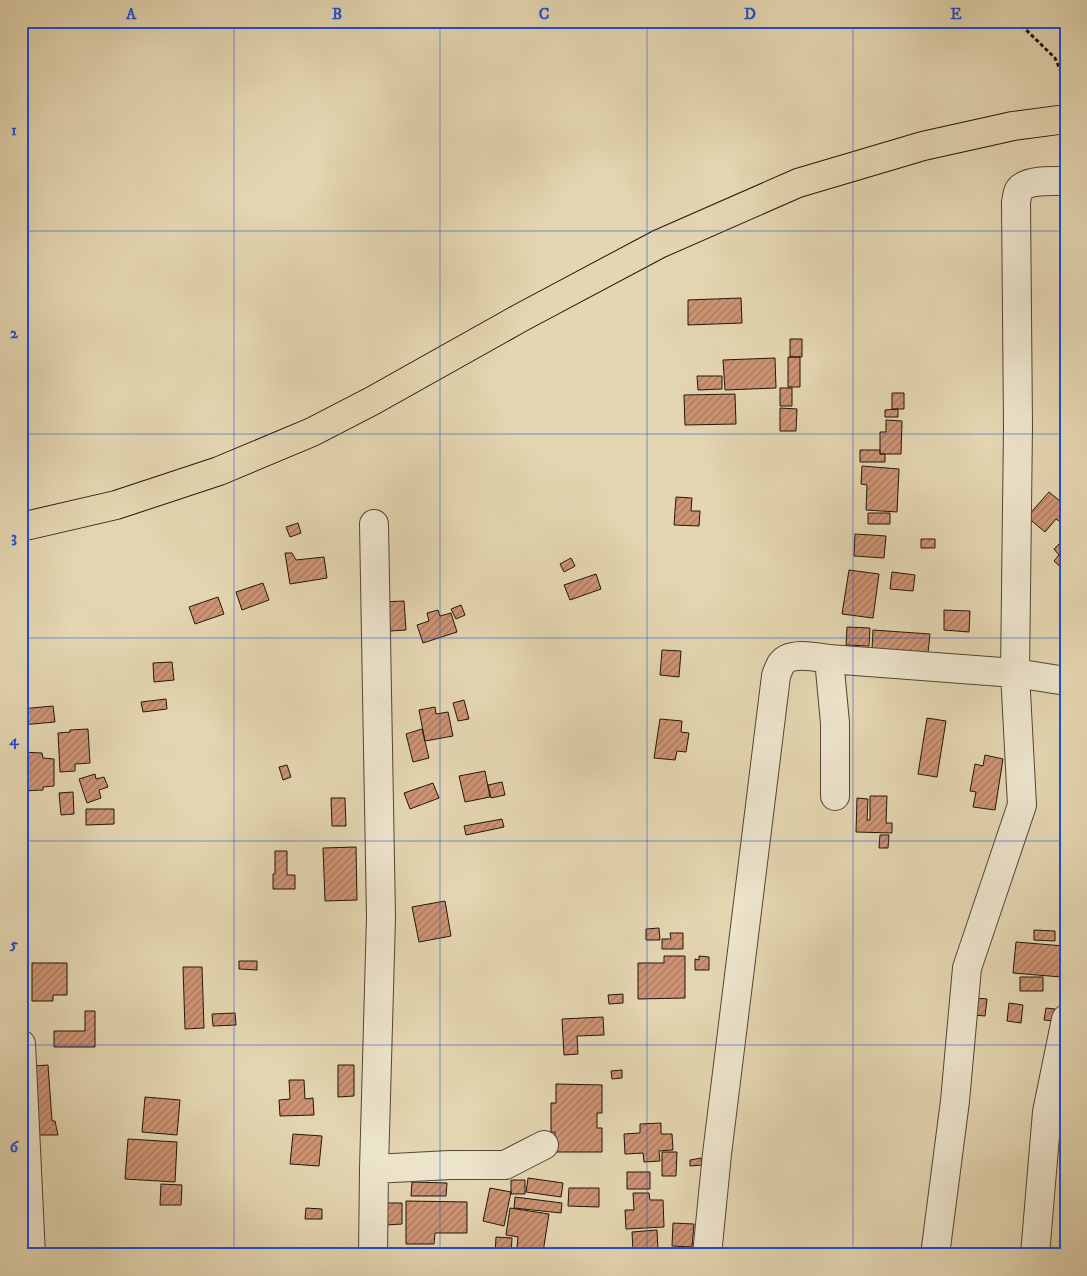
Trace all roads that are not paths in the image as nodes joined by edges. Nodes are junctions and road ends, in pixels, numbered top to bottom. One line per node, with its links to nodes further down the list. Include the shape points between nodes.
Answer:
1 (1066, 119): 4 (main road, via 1013,126 923,146 798,183 659,244 312,432 219,471 116,504)
2 (1066, 181): 6 (street, via 1026,185 1019,190 1016,202)
3 (374, 524): 12 (street, via 381,917)
4 (21, 527)
5 (829, 659): 6 (street); 8 (street, via 835,722); 15 (street, via 805,655 792,657 782,662 776,676)
6 (1015, 673): 7 (street); 16 (street, via 1022,805 967,968 955,1101)
7 (1066, 681)
8 (835, 796)
9 (1066, 1019): 17 (street, via 1047,1112)
10 (21, 1044): 13 (street)
11 (544, 1145): 12 (street, via 505,1165)
12 (374, 1169): 14 (street)
13 (31, 1255)
14 (373, 1255)
15 (707, 1255)
16 (935, 1255)
17 (1035, 1255)

